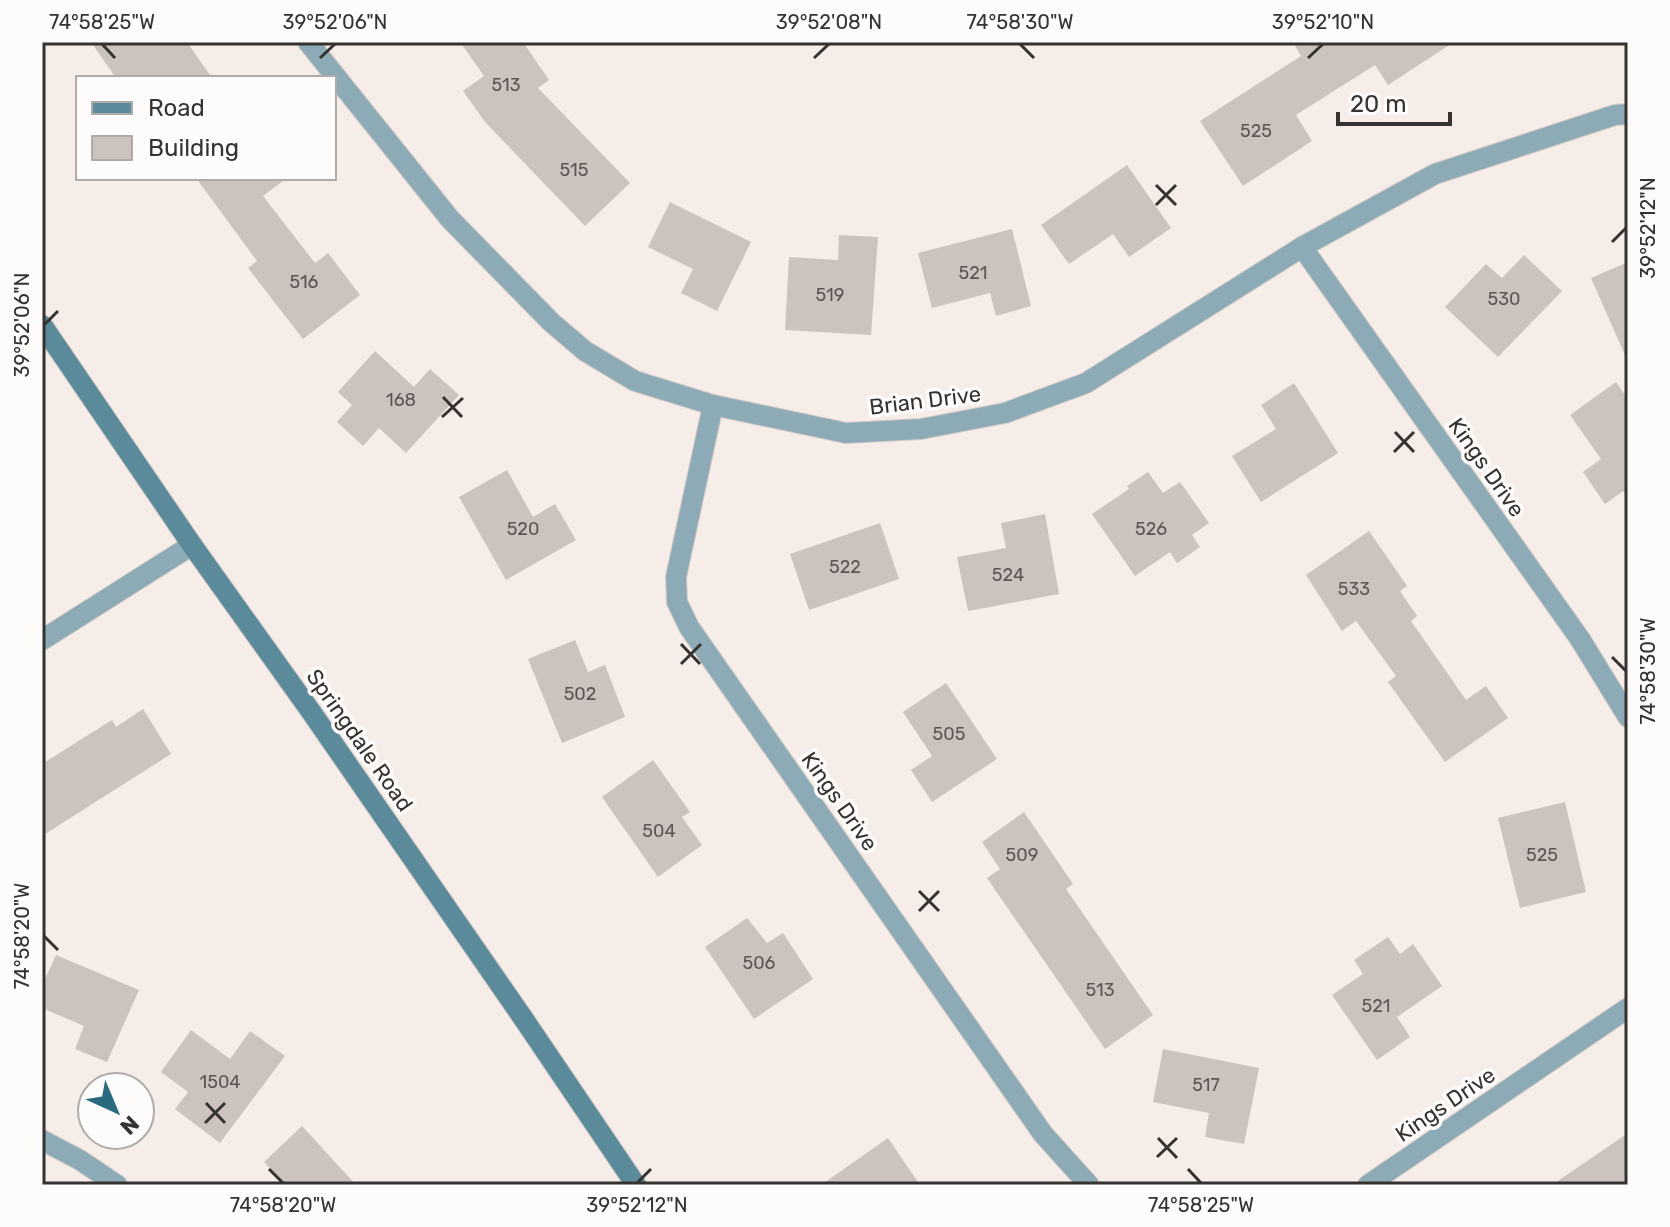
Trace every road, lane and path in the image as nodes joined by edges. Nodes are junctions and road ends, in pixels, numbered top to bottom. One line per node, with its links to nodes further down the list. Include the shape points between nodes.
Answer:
1 (308, 42): 2 (street, Brian Drive)
2 (335, 76)
3 (336, 77): 7 (street, Brian Drive, via 450,219 551,322 585,351 635,381)
4 (1628, 114): 5 (street, Brian Drive, via 1435,174)
5 (1302, 247): 7 (street, Brian Drive, via 1086,383 1005,413 921,429 846,433); 10 (street, Kings Drive, via 1580,639)
6 (42, 325): 8 (main road, Springdale Road)
7 (713, 405): 15 (street, Kings Drive, via 676,577 677,602 689,627 1043,1134)
8 (192, 545): 9 (street); 14 (main road, Springdale Road)
9 (42, 640)
10 (1628, 717)
11 (1628, 1008): 16 (street, Kings Drive)
12 (42, 1140): 13 (street)
13 (117, 1185)
14 (636, 1185)
15 (1089, 1185)
16 (1368, 1185)

